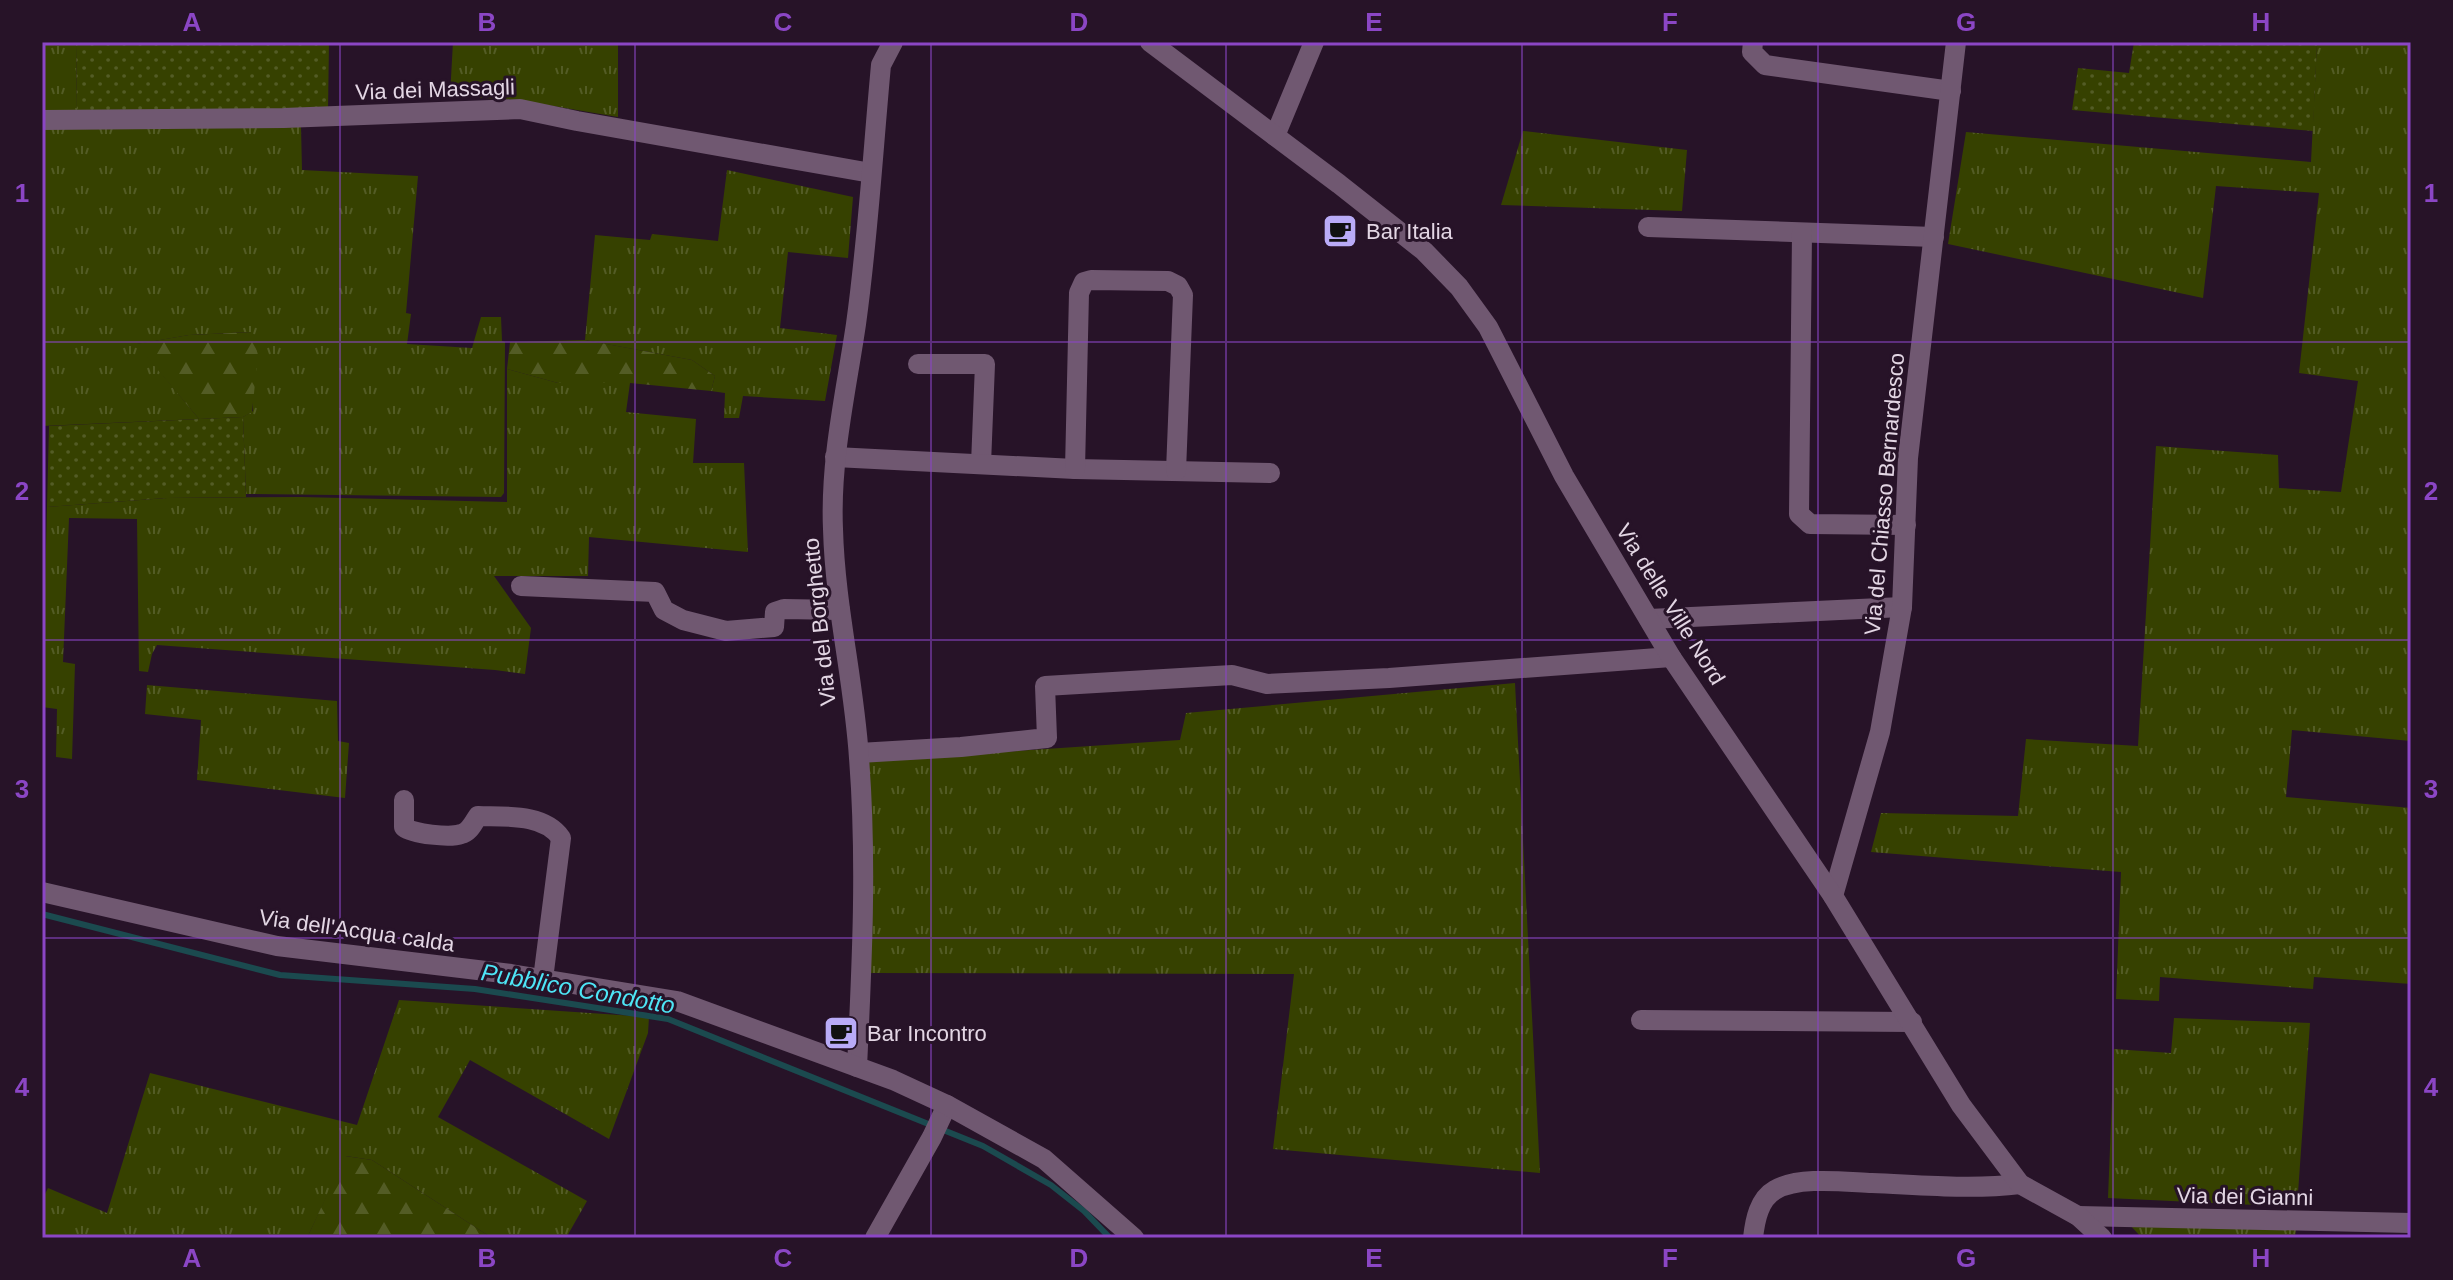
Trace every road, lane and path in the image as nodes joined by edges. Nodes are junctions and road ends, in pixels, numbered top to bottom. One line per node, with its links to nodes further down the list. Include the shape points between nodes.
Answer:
1 (893, 42): 9 (street, Via del Borghetto, via 881,65)
2 (1150, 42): 8 (street, Via delle Ville Nord)
3 (1314, 42): 8 (street)
4 (1753, 42): 6 (street, via 1752,52 1765,65)
5 (1956, 42): 6 (street, Via del Chiasso Bernardesco)
6 (1951, 91): 12 (street, Via del Chiasso Bernardesco)
7 (42, 120): 9 (street, Via dei Massagli, via 520,109)
8 (1275, 136): 23 (street, Via delle Ville Nord, via 1424,251 1459,287 1488,327 1564,476)
9 (871, 173): 14 (street, Via del Borghetto)
10 (1648, 227): 11 (street)
11 (1802, 233): 12 (street); 19 (street, via 1799,514 1810,524)
12 (1934, 237): 19 (street, Via del Chiasso Bernardesco, via 1908,458)
13 (918, 364): 15 (street, via 985,364)
14 (835, 457): 15 (street); 22 (street, Via del Borghetto, via 833,528)
15 (981, 464): 16 (street)
16 (1075, 469): 17 (street); 17 (street, via 1079,293 1084,282 1168,281 1183,295)
17 (1176, 471): 18 (street)
18 (1270, 473)
19 (1906, 525): 21 (street, Via del Chiasso Bernardesco)
20 (521, 586): 22 (street, via 655,592 664,610 726,631 774,627 775,612 784,609)
21 (1902, 607): 23 (street); 28 (street, Via del Chiasso Bernardesco, via 1880,732)
22 (840, 610): 25 (street, Via del Borghetto)
23 (1649, 619): 24 (street, Via delle Ville Nord)
24 (1671, 657): 25 (street, via 1267,684 1232,675 1045,686 1047,738); 28 (street, Via delle Ville Nord)
25 (859, 753): 32 (street, Via del Borghetto, via 863,828)
26 (404, 800): 29 (street, via 404,827 411,832 460,835 478,816 532,819 558,833)
27 (42, 892): 29 (street, Via dell'Acqua calda, via 277,946)
28 (1833, 896): 31 (street, Via delle Ville Nord)
29 (543, 979): 32 (street, Via dell'Acqua calda, via 677,1001)
30 (1641, 1020): 31 (street)
31 (1912, 1022): 34 (street, Via delle Ville Nord, via 1961,1105)
32 (857, 1067): 33 (street, Via dell'Acqua calda)
33 (947, 1105): 37 (street); 38 (street, Via dell'Acqua calda, via 1044,1159)
34 (2020, 1184): 35 (street, Via delle Ville Nord); 39 (street, via 1992,1188 1827,1181 1777,1188 1765,1197)
35 (2078, 1216): 36 (street, Via dei Gianni); 40 (street, Via delle Ville Nord)
36 (2411, 1223)
37 (875, 1238)
38 (1134, 1238)
39 (1753, 1238)
40 (2102, 1238)

